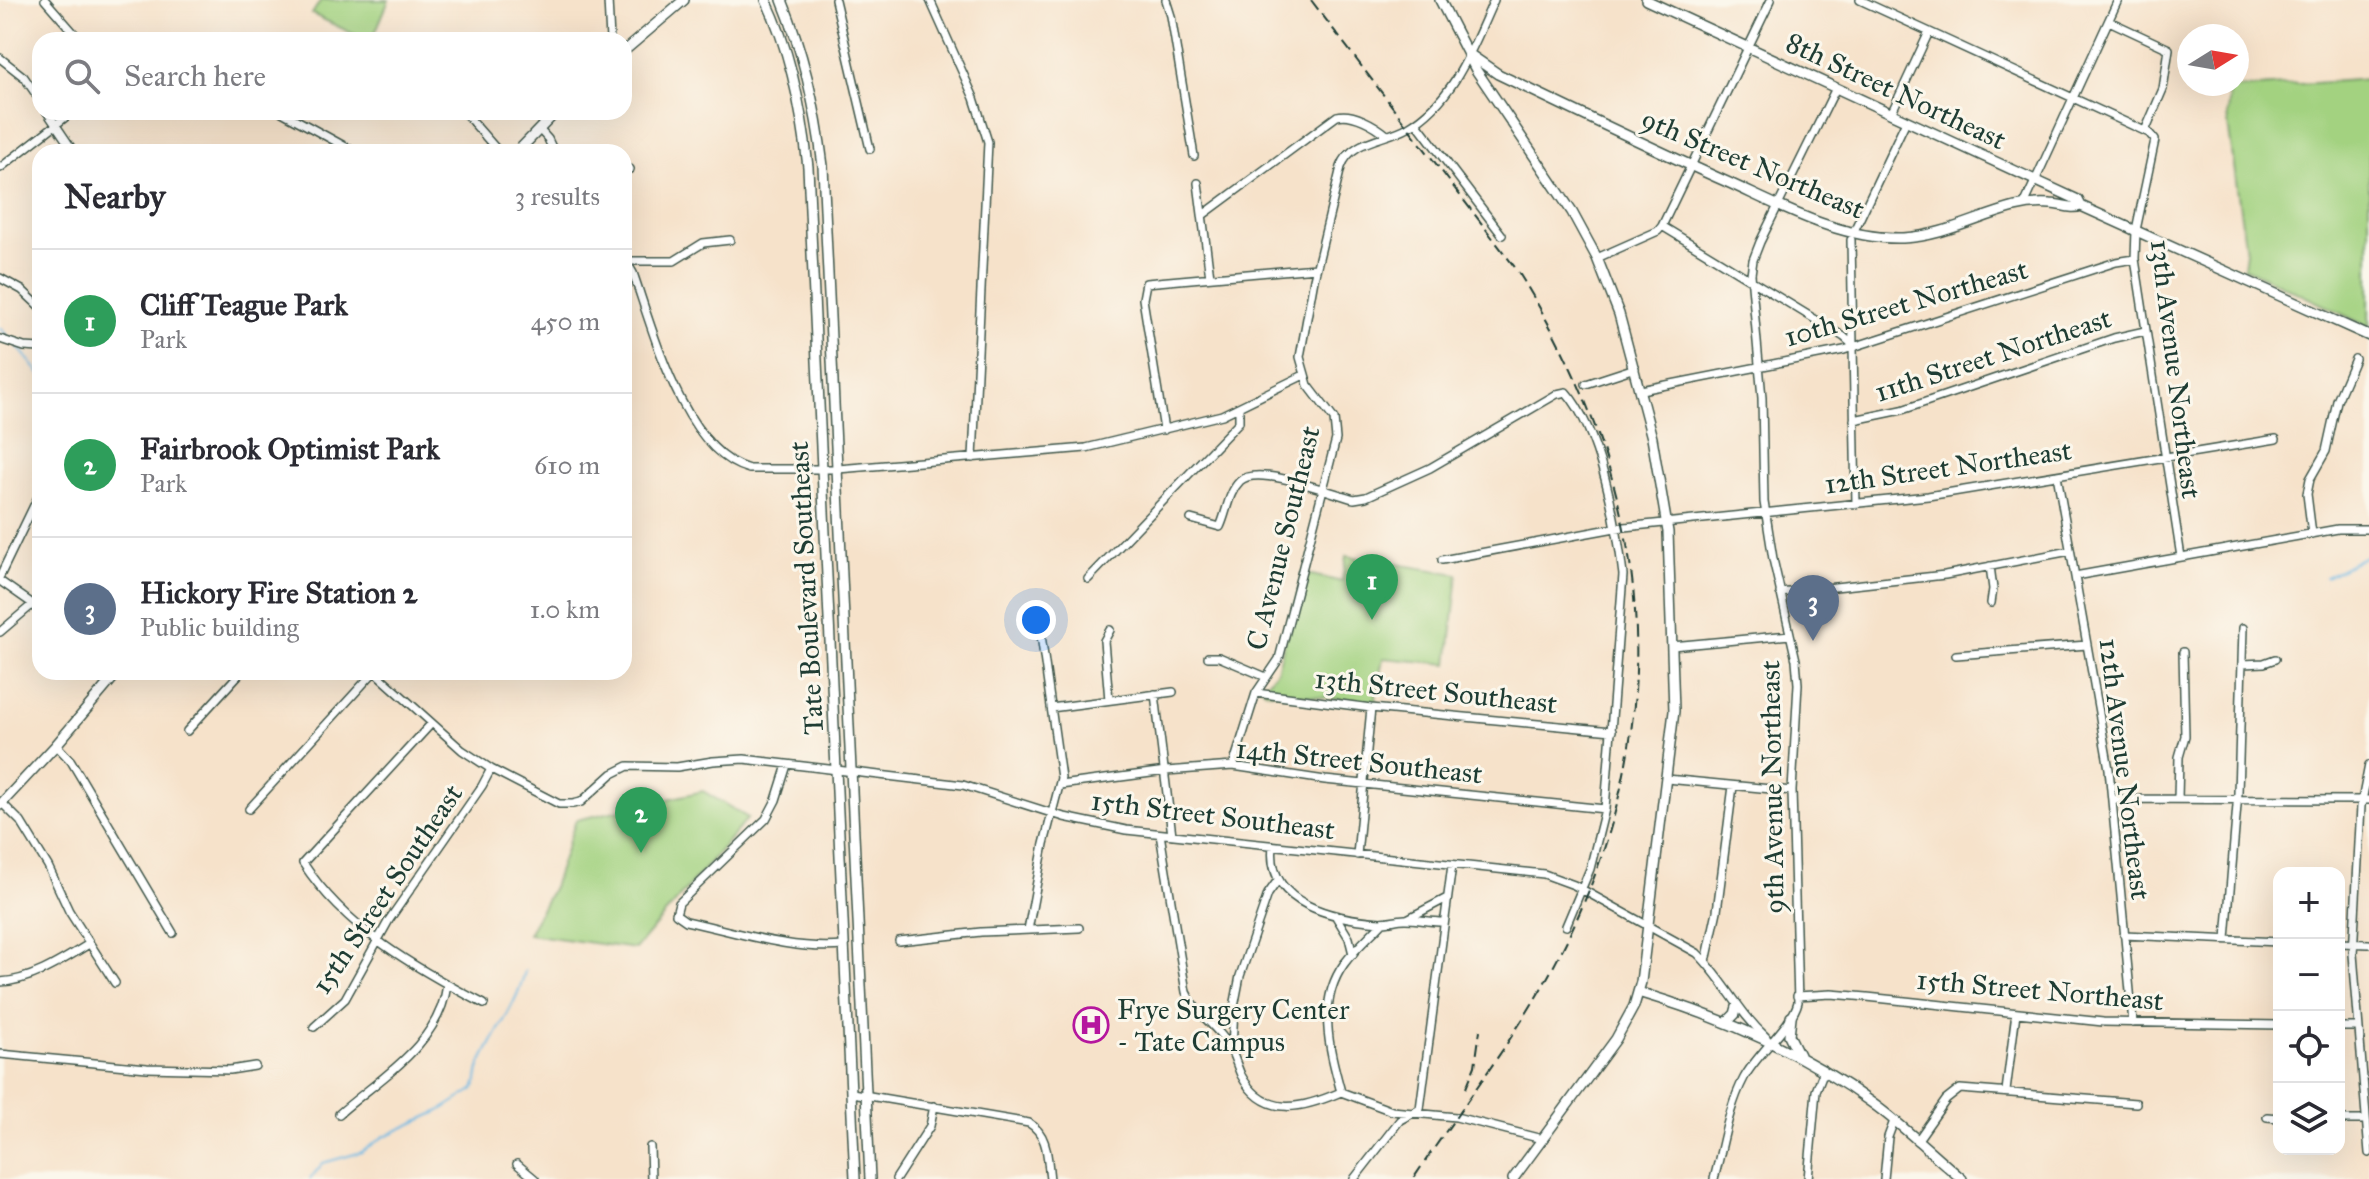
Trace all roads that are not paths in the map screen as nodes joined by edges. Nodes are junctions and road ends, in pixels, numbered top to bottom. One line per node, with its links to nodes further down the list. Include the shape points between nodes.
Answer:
1 (45, 0): 16 (street)
2 (608, 0): 17 (street)
3 (684, 0): 19 (main road)
4 (766, 0): 84 (main road, Tate Boulevard Southeast, via 791,73 805,143)
5 (782, 0): 85 (main road, Tate Boulevard Southeast, via 805,67 819,133)
6 (835, 0): 43 (street)
7 (930, 0): 83 (street, via 979,109 989,146)
8 (1166, 0): 44 (street)
9 (1440, 0): 21 (main road)
10 (1494, 0): 21 (street)
11 (1646, 0): 20 (main road, 8th Street Northeast)
12 (1771, 0): 20 (street)
13 (1860, 0): 18 (street)
14 (2118, 0): 15 (street)
15 (2109, 21): 25 (street); 36 (street, via 2169,49 2163,89)
16 (73, 32)
17 (610, 32)
18 (1929, 32): 25 (street); 26 (street)
19 (632, 44)
20 (1749, 47): 24 (main road, 8th Street Northeast); 45 (street)
21 (1469, 54): 33 (street, via 1451,88); 45 (main road, 9th Street Northeast, via 1498,74); 58 (main road)
22 (0, 58): 23 (street)
23 (32, 88)
24 (1836, 88): 26 (main road, 8th Street Northeast); 49 (street)
25 (2073, 98): 36 (street); 47 (street)
26 (1891, 114): 32 (main road, 8th Street Northeast)
27 (52, 120): 34 (street)
28 (62, 120): 34 (street)
29 (297, 120): 39 (street)
30 (471, 120): 40 (street)
31 (548, 120): 35 (main road)
32 (1906, 121): 47 (main road, 8th Street Northeast); 56 (street)
33 (1416, 122): 37 (street); 55 (street)
34 (55, 125): 38 (street); 46 (street)
35 (539, 129): 41 (main road); 42 (street)
36 (2145, 131): 54 (street, 13th Avenue Northeast, via 2155,140)
37 (1387, 135): 52 (street, via 1349,115 1337,116); 61 (street, via 1343,159)
38 (68, 144)
39 (340, 144)
40 (492, 144)
41 (525, 144)
42 (549, 144)
43 (870, 149)
44 (1194, 156)
45 (1691, 166): 49 (main road, 9th Street Northeast); 53 (street)
46 (0, 168)
47 (2035, 180): 50 (street); 51 (main road, 8th Street Northeast)
48 (1198, 183): 52 (street)
49 (1779, 205): 56 (main road, 9th Street Northeast); 65 (street, via 1753,260)
50 (2024, 205): 51 (main road, 9th Street Northeast); 56 (main road, 9th Street Northeast, via 1922,236)
51 (2081, 206): 54 (main road)
52 (1203, 215): 63 (street)
53 (1662, 226): 58 (street); 65 (street)
54 (2136, 230): 59 (street, 13th Avenue Northeast); 68 (main road)
55 (1502, 235)
56 (1852, 237): 70 (street)
57 (730, 240): 60 (street, via 703,243 674,261)
58 (1597, 258): 74 (main road)
59 (2135, 259): 67 (street, 13th Avenue Northeast); 70 (street, 10th Street Northeast)
60 (632, 260)
61 (1316, 268): 63 (street); 75 (street, via 1301,349)
62 (632, 271): 84 (street, via 680,400 710,442 737,464 755,469)
63 (1210, 277): 80 (street, via 1146,283 1143,299)
64 (0, 278): 66 (street)
65 (1751, 279): 70 (street); 73 (street, 9th Avenue Northeast)
66 (32, 299)
67 (2145, 331): 79 (street, 11th Street Northeast, via 1902,410); 82 (street, 13th Avenue Northeast)
68 (2369, 336)
69 (0, 339): 71 (street)
70 (1855, 347): 73 (street, 10th Street Northeast); 79 (street)
71 (32, 348)
72 (2355, 359): 95 (street, via 2337,401 2326,451 2310,479)
73 (1760, 367): 77 (street, 10th Street Northeast); 90 (street, 9th Avenue Northeast)
74 (1635, 368): 76 (street); 77 (main road)
75 (1304, 375): 78 (street); 87 (street, C Avenue Southeast, via 1336,424)
76 (1586, 384)
77 (1641, 390): 92 (main road)
78 (1239, 408): 80 (street); 102 (street, via 1239,422)
79 (1854, 420): 88 (street)
80 (1164, 430): 83 (street, via 1086,448)
81 (2276, 439): 82 (street, 12th Street Northeast)
82 (2164, 457): 86 (street, 12th Street Northeast); 97 (street, 13th Avenue Northeast)
83 (973, 458): 85 (street)
84 (823, 467): 85 (street); 138 (main road, Tate Boulevard Southeast)
85 (838, 469): 140 (main road, Tate Boulevard Southeast)
86 (2057, 475): 88 (street, 12th Street Northeast); 96 (street, 12th Avenue Northeast)
87 (1321, 490): 91 (street, via 1270,476 1246,476 1234,488 1219,527); 93 (street, via 1366,497 1430,468 1566,392 1592,441); 119 (street, C Avenue Southeast, via 1279,659)
88 (1856, 504): 90 (street, 12th Street Northeast)
89 (32, 510): 101 (street)
90 (1765, 513): 92 (street, 12th Street Northeast); 103 (street, 9th Avenue Northeast)
91 (1191, 519)
92 (1667, 522): 93 (street, 12th Street Northeast); 113 (main road)
93 (1615, 528): 98 (street, 12th Street Northeast); 132 (street, via 1623,586)
94 (2369, 529): 95 (street)
95 (2312, 534): 97 (street)
96 (2070, 551): 99 (street); 100 (street, 12th Avenue Northeast)
97 (2181, 557): 100 (street)
98 (1442, 560)
99 (1990, 566): 103 (street); 105 (street)
100 (2075, 576): 112 (street, 12th Avenue Northeast)
101 (0, 579): 104 (street)
102 (1088, 579)
103 (1780, 593): 111 (street, 9th Avenue Northeast)
104 (32, 603)
105 (1991, 603)
106 (32, 609): 109 (street)
107 (2243, 628): 118 (street)
108 (1110, 630): 127 (street, via 1104,641)
109 (0, 632)
110 (1041, 635): 128 (street)
111 (1790, 635): 113 (street); 145 (street, 9th Avenue Northeast, via 1799,701)
112 (2087, 645): 115 (street); 146 (street, 12th Avenue Northeast)
113 (1672, 646): 141 (main road, via 1674,711)
114 (2183, 652): 147 (street, via 2185,736)
115 (1956, 655)
116 (1208, 657): 119 (street)
117 (2275, 659): 118 (street)
118 (2243, 664): 148 (street)
119 (1266, 677): 125 (street, C Avenue Southeast)
120 (111, 680): 133 (main road)
121 (234, 680): 131 (street)
122 (367, 680): 151 (street)
123 (383, 680): 130 (street)
124 (1173, 692): 126 (street)
125 (1256, 693): 129 (street, 13th Street Southeast); 136 (street, C Avenue Southeast)
126 (1155, 694): 127 (street); 139 (street)
127 (1109, 700): 128 (street)
128 (1051, 708): 143 (street)
129 (1371, 708): 132 (street, 13th Street Southeast); 142 (street)
130 (431, 724): 137 (street); 172 (street, via 303,863 333,903)
131 (187, 731)
132 (1612, 731): 152 (street)
133 (56, 745): 150 (main road); 170 (street, via 71,761)
134 (787, 765): 137 (street, 15th Street Southeast, via 730,759 677,767 628,766 570,804 549,800); 138 (street, 15th Street Southeast); 180 (street, via 766,819 679,903 676,914 686,921 791,944)
135 (2369, 765): 149 (street)
136 (1233, 766): 139 (street, 14th Street Southeast); 142 (street, 14th Street Southeast)
137 (491, 769): 172 (street, 15th Street Southeast)
138 (836, 771): 140 (street, 15th Street Southeast); 180 (main road, Tate Boulevard Southeast)
139 (1166, 771): 143 (street, 14th Street Southeast); 155 (street)
140 (851, 773): 153 (street, 15th Street Southeast, via 963,785); 207 (main road, Tate Boulevard Southeast)
141 (1667, 779): 144 (street); 167 (main road)
142 (1363, 784): 152 (street, 14th Street Southeast); 157 (street)
143 (1060, 785): 153 (street)
144 (1733, 786): 145 (street); 182 (street, 9th Avenue Northeast)
145 (1792, 791): 187 (street, 9th Avenue Northeast)
146 (2112, 799): 147 (street); 171 (street, 12th Avenue Northeast)
147 (2178, 799): 148 (street)
148 (2235, 799): 149 (street); 173 (street)
149 (2365, 800): 178 (street)
150 (1, 804): 177 (street, via 21,822)
151 (249, 809)
152 (1605, 809): 160 (street)
153 (1052, 813): 154 (street, 15th Street Southeast); 169 (street)
154 (1160, 834): 155 (street, 15th Street Southeast); 199 (street, via 1189,1000)
155 (1172, 835): 156 (street, 15th Street Southeast)
156 (1273, 846): 157 (street, 15th Street Southeast); 159 (street)
157 (1357, 855): 158 (street, 15th Street Southeast)
158 (1452, 865): 160 (street, 15th Street Southeast, via 1544,874); 161 (street)
159 (1278, 880): 162 (street, via 1301,902); 199 (street, via 1268,894 1240,976)
160 (1580, 889): 166 (street); 167 (street)
161 (1447, 898): 163 (street); 165 (street)
162 (1335, 915): 164 (street); 181 (street)
163 (1407, 919): 164 (street); 165 (street)
164 (1383, 922): 181 (street)
165 (1443, 922): 211 (street, via 1420,1109)
166 (1566, 926)
167 (1646, 927): 182 (street, via 1686,945); 186 (main road)
168 (1079, 928): 169 (street)
169 (1028, 930): 174 (street)
170 (173, 933)
171 (2124, 935): 173 (street); 193 (street, 12th Avenue Northeast)
172 (378, 939): 185 (street); 195 (street, 15th Street Southeast, via 345,999)
173 (2226, 939): 175 (street)
174 (899, 941)
175 (2273, 942)
176 (2345, 943): 178 (street)
177 (89, 944): 183 (street, via 45,968); 184 (street)
178 (2353, 944): 179 (street); 197 (street)
179 (2369, 944)
180 (844, 946): 206 (main road, Tate Boulevard Southeast)
181 (1353, 954): 205 (street, via 1340,971 1329,1006 1327,1040)
182 (1706, 962): 189 (street)
183 (0, 982)
184 (115, 983)
185 (447, 985): 188 (street); 210 (street, via 442,1007 423,1041)
186 (1638, 992): 192 (main road); 217 (main road, via 1616,1039)
187 (1797, 996): 190 (street, 15th Street Northeast, via 1831,994); 191 (street, 9th Avenue Northeast)
188 (484, 1004)
189 (1737, 1007): 192 (main road); 198 (street)
190 (2016, 1013): 193 (street, 15th Street Northeast); 204 (street)
191 (1791, 1017): 198 (street, 9th Avenue Northeast); 201 (main road, via 1789,1035)
192 (1727, 1022): 198 (main road)
193 (2133, 1023): 194 (street, 15th Street Northeast)
194 (2273, 1025)
195 (314, 1027)
196 (2345, 1027): 197 (street)
197 (2358, 1027): 215 (street)
198 (1770, 1041): 201 (main road); 230 (street, 9th Avenue Northeast, via 1739,1089)
199 (1232, 1052): 205 (street, via 1253,1090 1285,1107 1309,1106)
200 (0, 1054): 202 (street, via 147,1068)
201 (1804, 1060): 203 (main road)
202 (255, 1066)
203 (1823, 1073): 216 (main road); 231 (street, via 1816,1091)
204 (2006, 1091): 208 (street); 218 (street, via 1955,1091)
205 (1341, 1092): 211 (street)
206 (852, 1093): 207 (street); 224 (main road, Tate Boulevard Southeast)
207 (867, 1094): 209 (street); 225 (main road, Tate Boulevard Southeast)
208 (2136, 1103)
209 (934, 1106): 226 (street, via 930,1126); 227 (street, via 1024,1121 1040,1131)
210 (339, 1114)
211 (1415, 1114): 217 (street, via 1454,1117); 228 (street, via 1400,1120)
212 (2267, 1117): 213 (street)
213 (2273, 1118)
214 (2345, 1120): 215 (street)
215 (2366, 1120): 220 (street)
216 (1894, 1121): 218 (main road); 232 (street)
217 (1542, 1139): 229 (main road)
218 (1917, 1141): 233 (main road)
219 (650, 1147): 223 (street)
220 (2369, 1153)
221 (517, 1164): 222 (street)
222 (535, 1179)
223 (651, 1179)
224 (855, 1179)
225 (870, 1179)
226 (896, 1179)
227 (1050, 1179)
228 (1354, 1179)
229 (1513, 1179)
230 (1714, 1179)
231 (1808, 1179)
232 (1884, 1179)
233 (1962, 1179)

